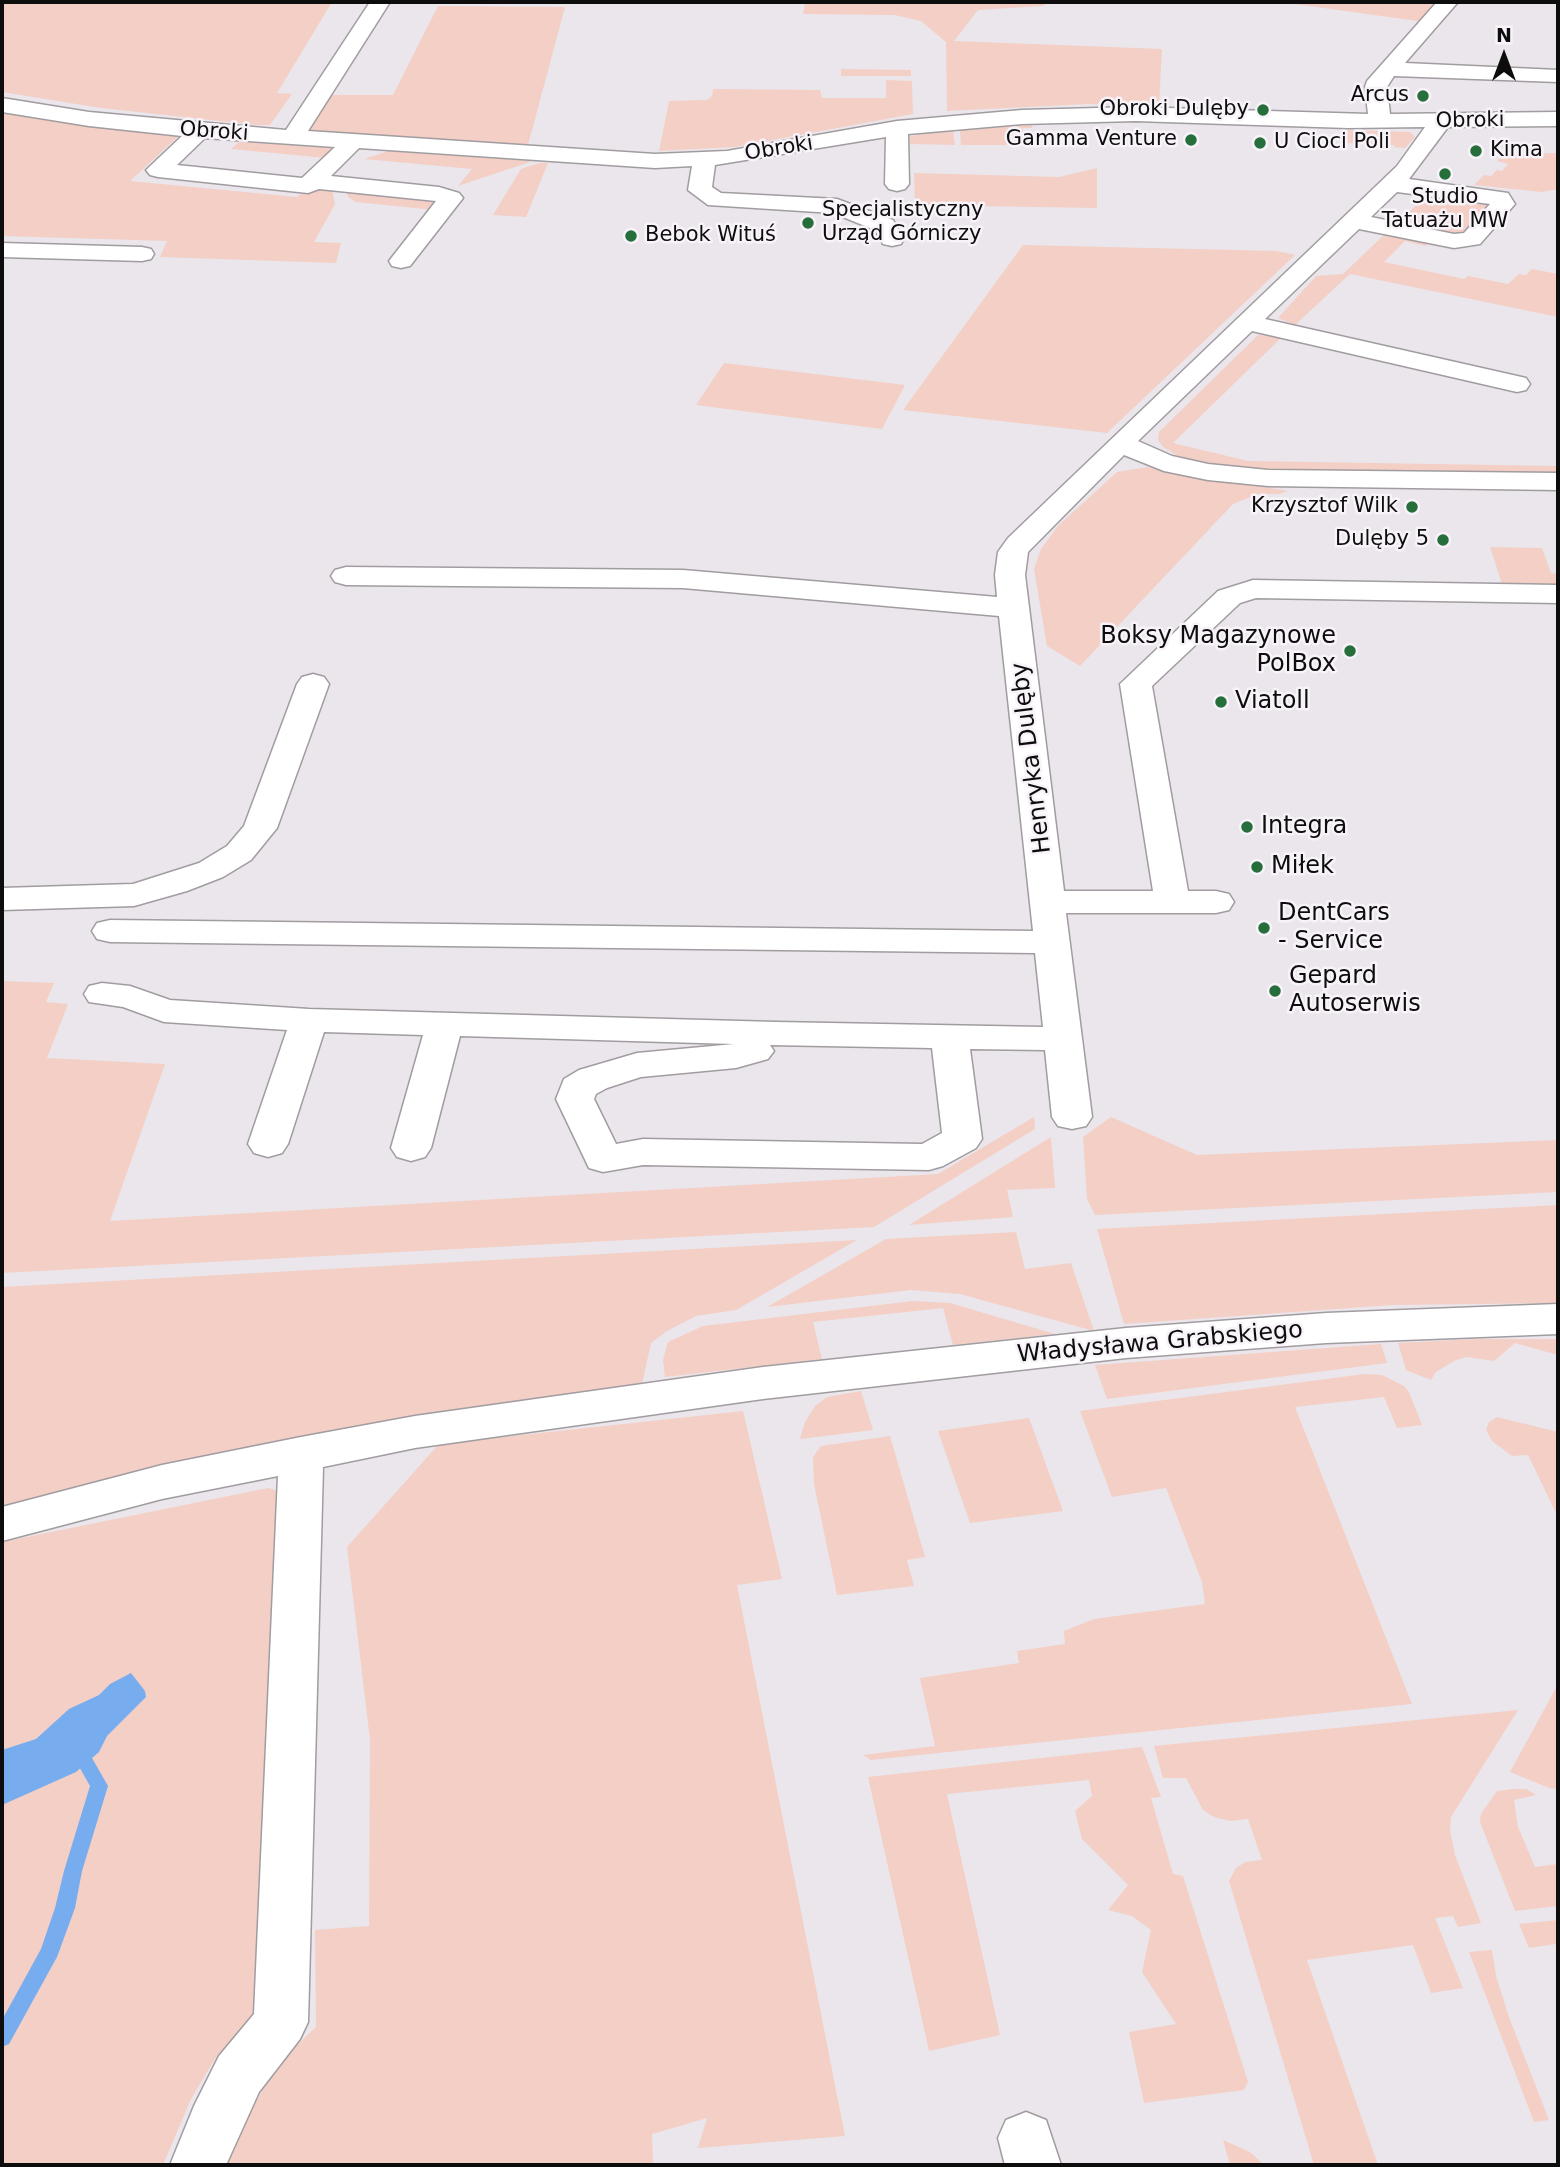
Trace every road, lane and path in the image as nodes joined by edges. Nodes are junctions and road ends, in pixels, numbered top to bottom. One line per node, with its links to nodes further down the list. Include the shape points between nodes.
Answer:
1 (380, 2): 11 (street)
2 (1448, 2): 3 (street)
3 (1389, 69): 4 (street); 7 (street, via 1376,83)
4 (1558, 76)
5 (2, 105): 10 (street, Obroki)
6 (1558, 119): 8 (street, Obroki)
7 (1380, 121): 8 (street, Obroki); 9 (street, Obroki, via 1082,114)
8 (1441, 121): 16 (street, Henryka Dulęby, via 1415,160)
9 (897, 128): 13 (street, Obroki); 15 (street)
10 (200, 131): 11 (street, Obroki); 14 (street, via 158,170 308,186)
11 (293, 137): 12 (street, Obroki)
12 (355, 140): 13 (street, Obroki, via 599,158); 14 (street)
13 (705, 159): 18 (street, via 701,190 716,200 837,206 885,225)
14 (313, 181): 21 (street, via 452,198)
15 (897, 184)
16 (1390, 184): 17 (street, Henryka Dulęby); 17 (street, via 1500,198 1503,204 1471,239 1454,241)
17 (1352, 220): 22 (street, Henryka Dulęby)
18 (892, 239)
19 (2, 250): 20 (street)
20 (142, 254)
21 (401, 261)
22 (1246, 322): 23 (street); 24 (street, Henryka Dulęby)
23 (1517, 384)
24 (1120, 443): 25 (street, via 1164,463 1268,478); 28 (street, Henryka Dulęby, via 1018,544 1010,575)
25 (1558, 482)
26 (346, 576): 28 (street, via 683,579)
27 (1558, 594): 32 (street, via 1253,589 1228,597 1136,684)
28 (1015, 608): 31 (street, Henryka Dulęby)
29 (313, 684): 30 (street, via 260,828 239,853 211,870 134,895)
30 (2, 898)
31 (1048, 902): 32 (street); 35 (street, Henryka Dulęby)
32 (1172, 902): 33 (street)
33 (1216, 902)
34 (110, 931): 35 (street)
35 (1053, 942): 41 (street, Henryka Dulęby)
36 (102, 994): 37 (street, via 130,997 163,1011)
37 (309, 1020): 38 (street); 43 (street)
38 (444, 1025): 39 (street); 44 (street)
39 (776, 1034): 40 (street); 40 (street, via 763,1049 736,1056 637,1065 578,1088 575,1099 603,1159 643,1152 929,1157 962,1139)
40 (950, 1039): 41 (street)
41 (1065, 1039): 42 (street, Henryka Dulęby)
42 (1072, 1117)
43 (268, 1144)
44 (411, 1148)
45 (1558, 1319): 46 (street, Władysława Grabskiego, via 1326,1328 1126,1343 763,1383 415,1432)
46 (301, 1453): 47 (street, Władysława Grabskiego, via 162,1482); 48 (street, via 281,2022 239,2074)
47 (2, 1524)
48 (198, 2165)

